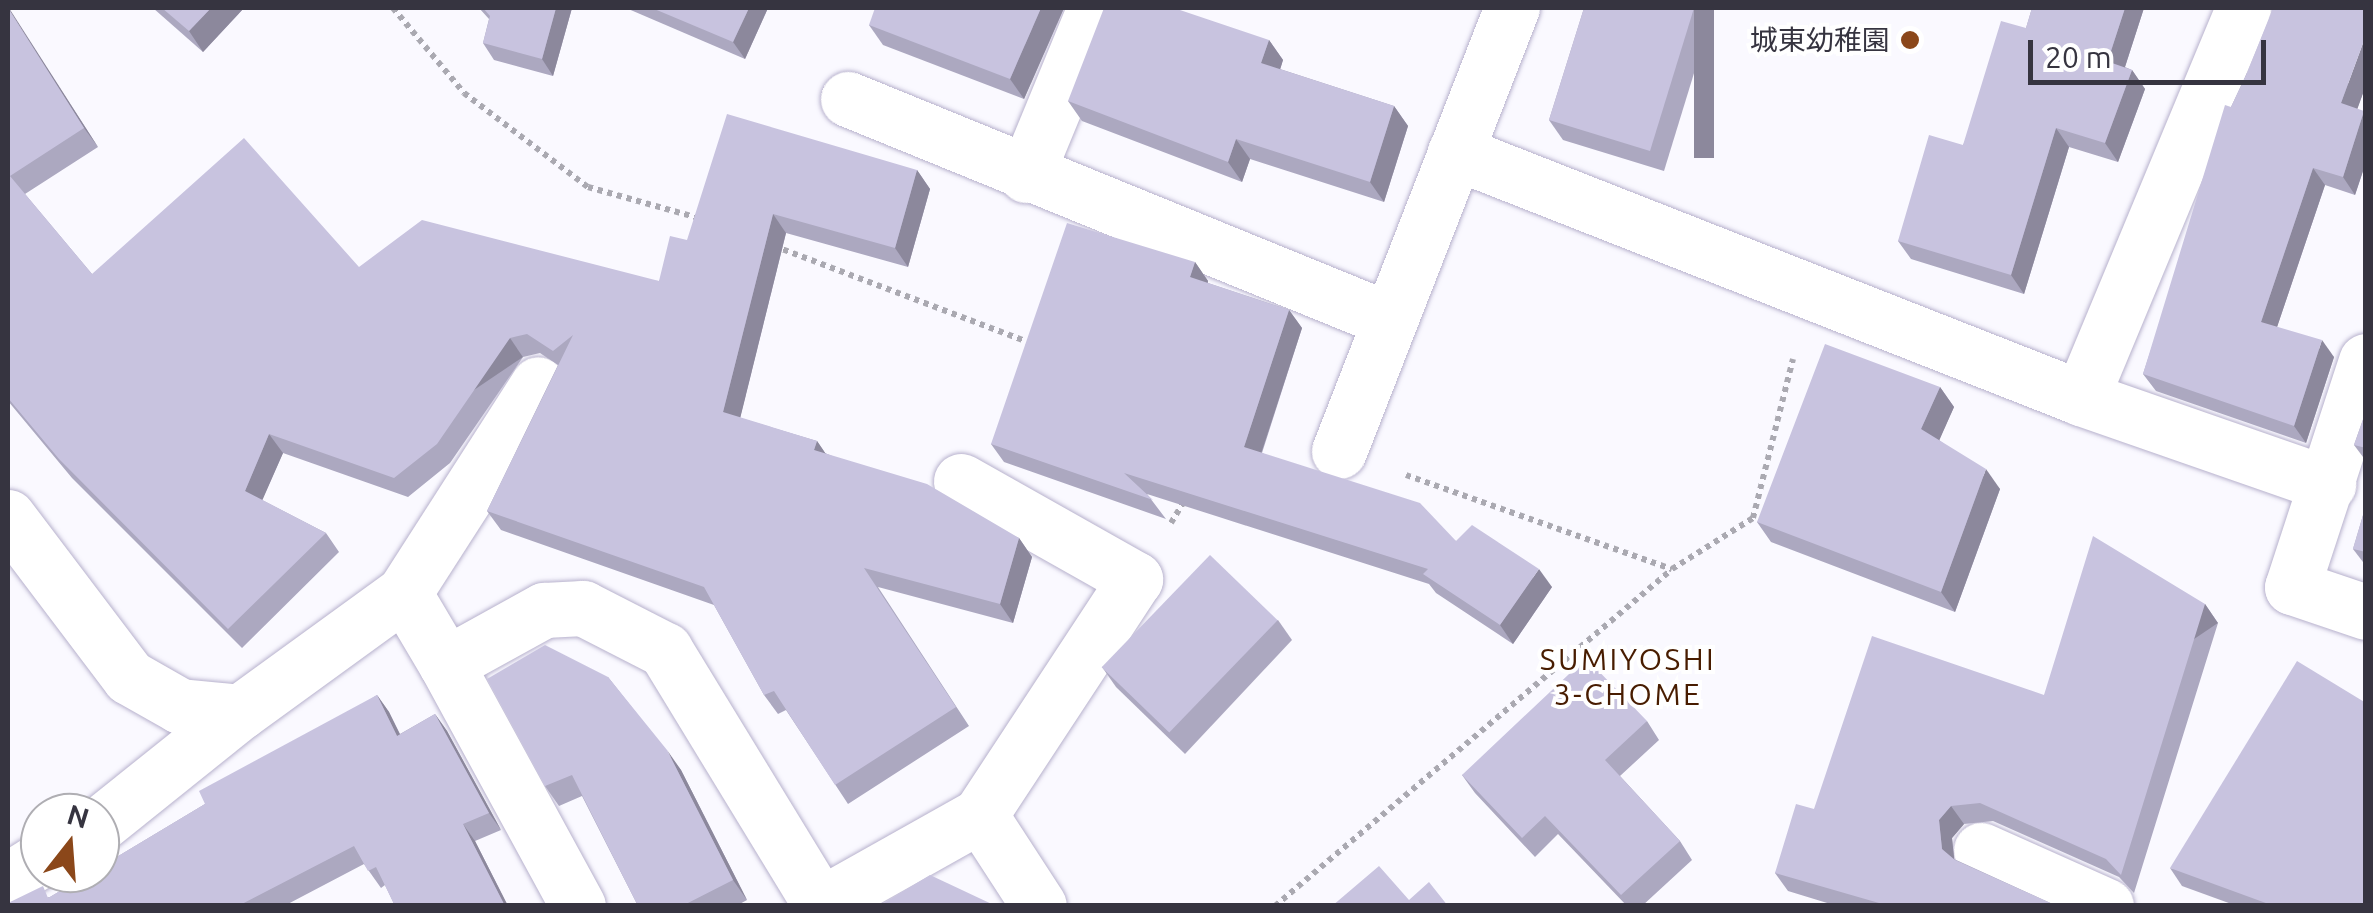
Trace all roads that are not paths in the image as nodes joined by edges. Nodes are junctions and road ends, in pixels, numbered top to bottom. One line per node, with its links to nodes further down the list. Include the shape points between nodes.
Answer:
1 (1095, 8): 6 (street)
2 (1512, 8): 5 (street)
3 (2243, 8): 10 (street)
4 (848, 99): 6 (street)
5 (1456, 152): 7 (street); 10 (street)
6 (1026, 175): 7 (street)
7 (1390, 320): 12 (street)
8 (2366, 361): 11 (street)
9 (538, 384): 16 (street)
10 (2082, 398): 14 (street)
11 (2356, 434): 14 (street)
12 (1339, 451)
13 (961, 481): 21 (street, via 1135,579)
14 (2328, 484): 17 (street, via 2292,587)
15 (8, 517): 19 (street, via 129,676 180,706)
16 (404, 593): 18 (street); 19 (street)
17 (2366, 612)
18 (446, 664): 23 (street, via 544,610 582,608 665,650); 24 (street)
19 (240, 712): 20 (street)
20 (120, 808)
21 (980, 814): 23 (street); 25 (street)
22 (1981, 850): 26 (street)
23 (819, 905)
24 (578, 906)
25 (1038, 906)
26 (2106, 906)

